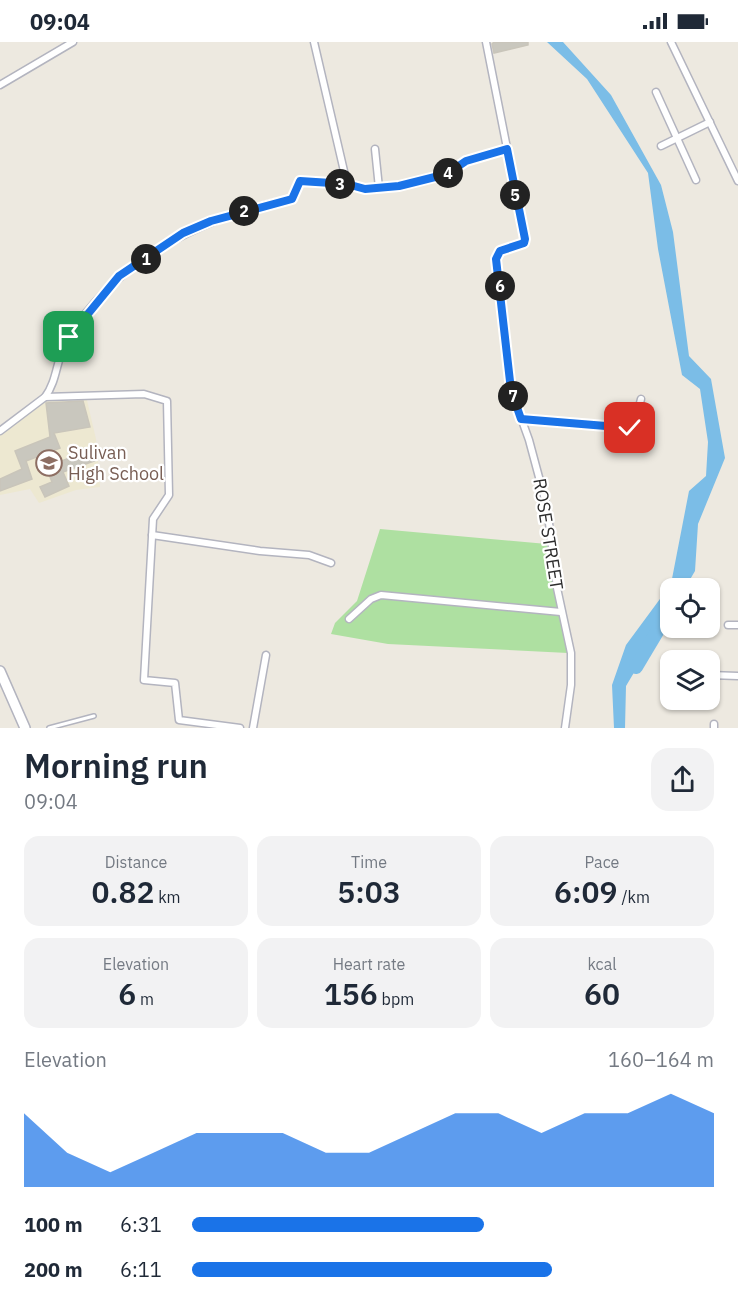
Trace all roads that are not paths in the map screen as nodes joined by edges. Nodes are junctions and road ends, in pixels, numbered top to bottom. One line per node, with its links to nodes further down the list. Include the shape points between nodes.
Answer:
1 (73, 42): 5 (street)
2 (314, 42): 14 (street)
3 (486, 42): 11 (street, ROSE STREET)
4 (671, 42): 7 (street)
5 (0, 85)
6 (656, 92): 8 (street)
7 (710, 123): 8 (street); 13 (street)
8 (676, 138): 9 (street); 12 (street)
9 (661, 146)
10 (375, 149): 15 (street)
11 (507, 149): 15 (street, via 466,161 447,174); 18 (street, ROSE STREET, via 525,239 524,243 500,251 496,259 511,390)
12 (696, 180)
13 (738, 181)
14 (347, 184): 15 (street); 16 (street, via 300,181 292,199 211,221 183,233 119,276 69,337)
15 (380, 188)
16 (45, 397): 19 (street); 20 (street, via 144,394 167,401 169,495 153,519)
17 (640, 399): 18 (street, via 634,428)
18 (521, 419): 22 (street, ROSE STREET, via 547,507)
19 (0, 431)
20 (152, 535): 21 (street, via 309,555); 31 (street, via 144,680 175,683 179,720)
21 (331, 563)
22 (561, 612): 23 (street, via 381,595); 36 (street, ROSE STREET, via 571,653)
23 (349, 619)
24 (728, 625): 25 (street)
25 (738, 625)
26 (266, 655): 35 (street)
27 (0, 671): 32 (main road)
28 (720, 675): 29 (street)
29 (738, 676)
30 (94, 716): 33 (lane)
31 (218, 727): 34 (street)
32 (25, 728)
33 (50, 728)
34 (240, 728)
35 (253, 728)
36 (565, 728)

